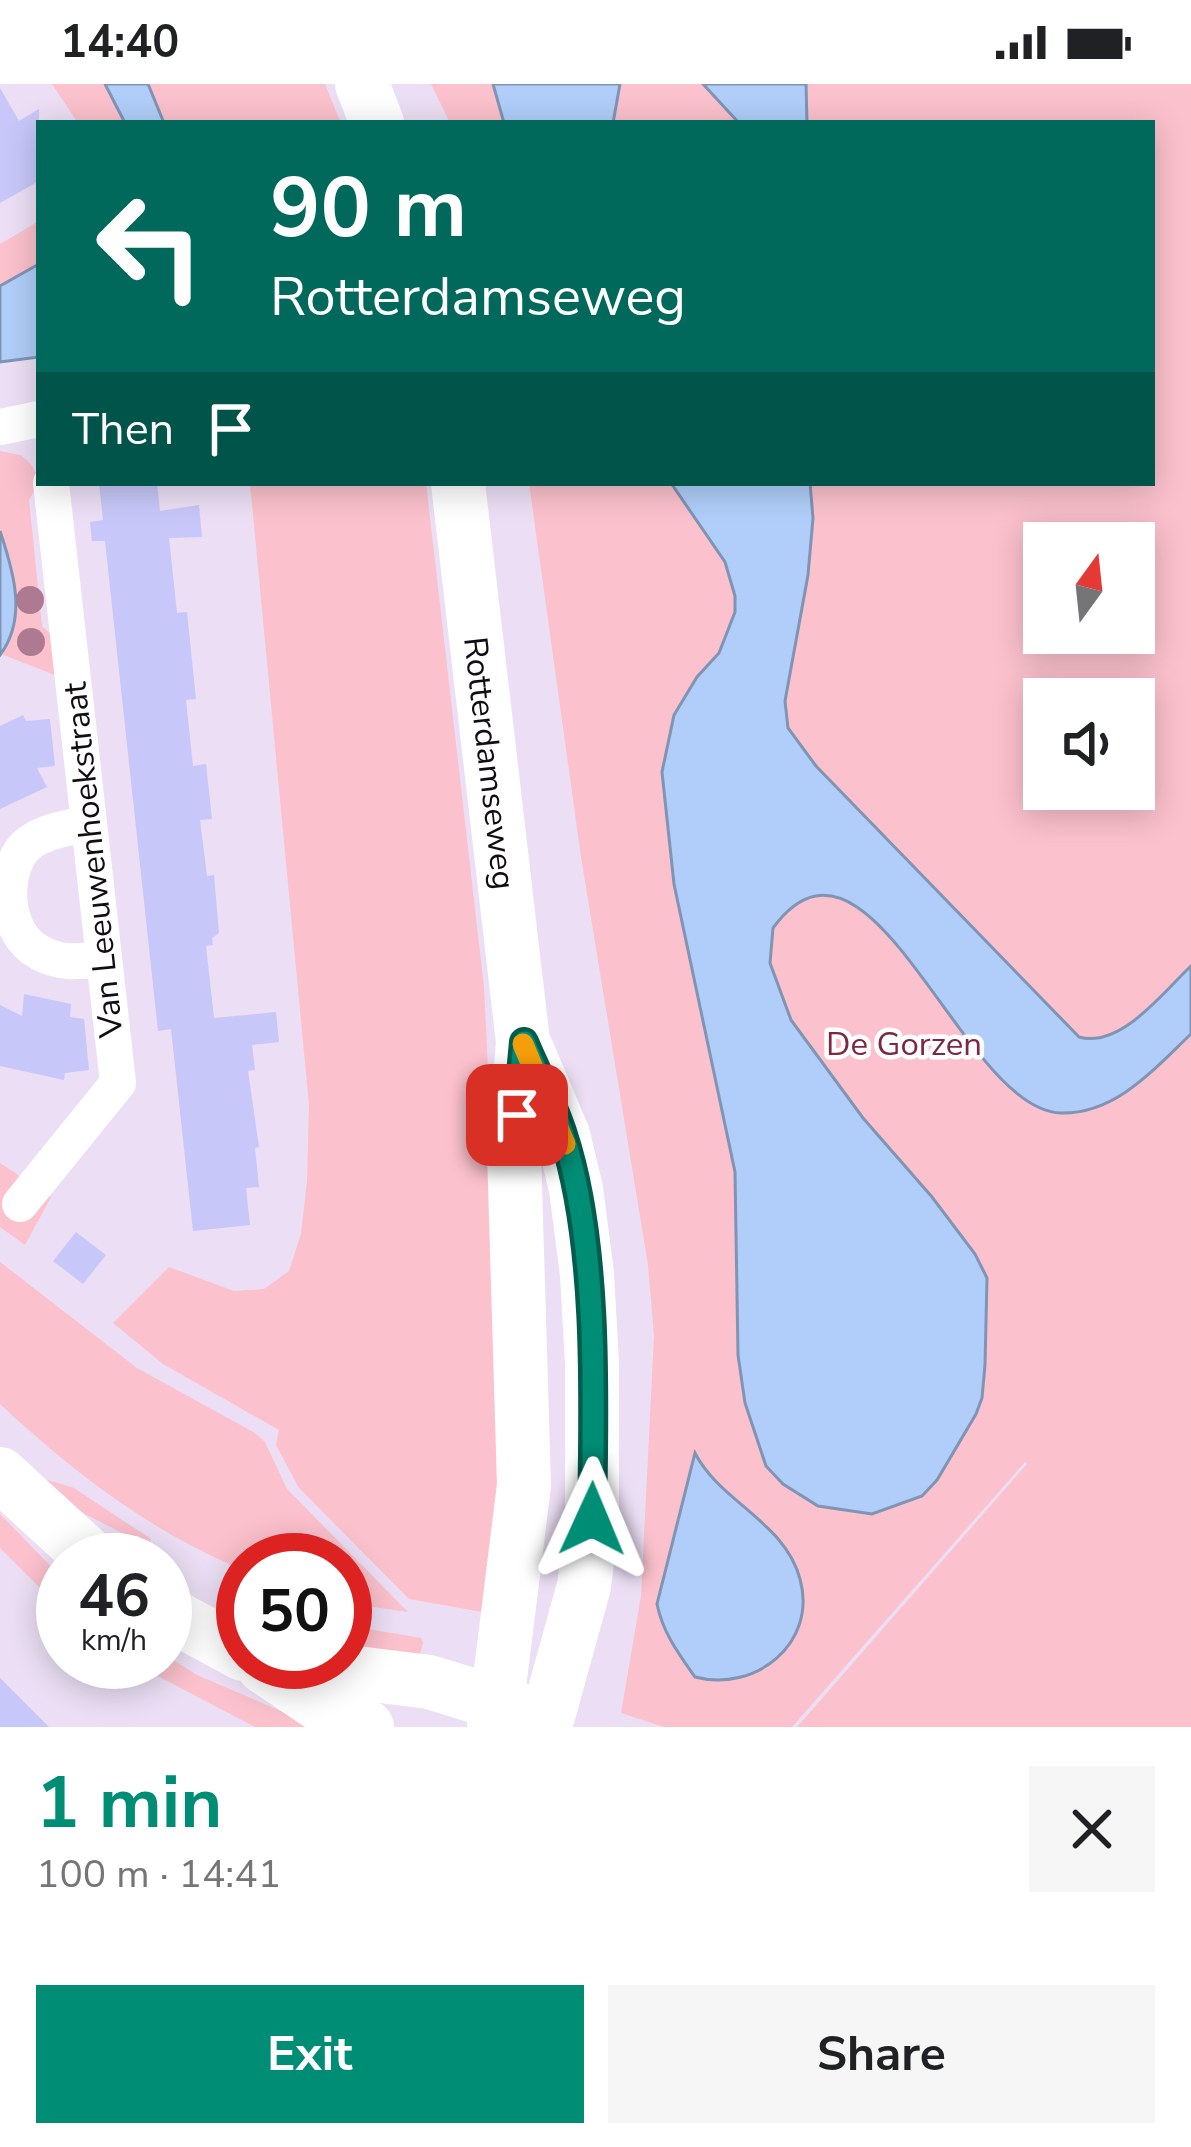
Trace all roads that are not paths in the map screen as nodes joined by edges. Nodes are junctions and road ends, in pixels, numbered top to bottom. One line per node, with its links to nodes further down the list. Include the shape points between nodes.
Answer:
1 (362, 84): 2 (main road)
2 (375, 120)
3 (36, 419): 4 (street)
4 (0, 427)
5 (51, 486): 7 (street, Van Leeuwenhoekstraat)
6 (458, 486): 14 (main road, Rotterdamseweg, via 524,1042 514,1152)
7 (87, 824): 8 (street, Van Leeuwenhoekstraat); 8 (street, via 21,850 7,907 42,955 71,963)
8 (103, 959): 9 (street, Van Leeuwenhoekstraat, via 118,1083)
9 (20, 1204)
10 (0, 1474): 11 (main road)
11 (64, 1533)
12 (372, 1675): 14 (main road, via 429,1682)
13 (298, 1689): 15 (main road)
14 (533, 1720)
15 (367, 1727)

